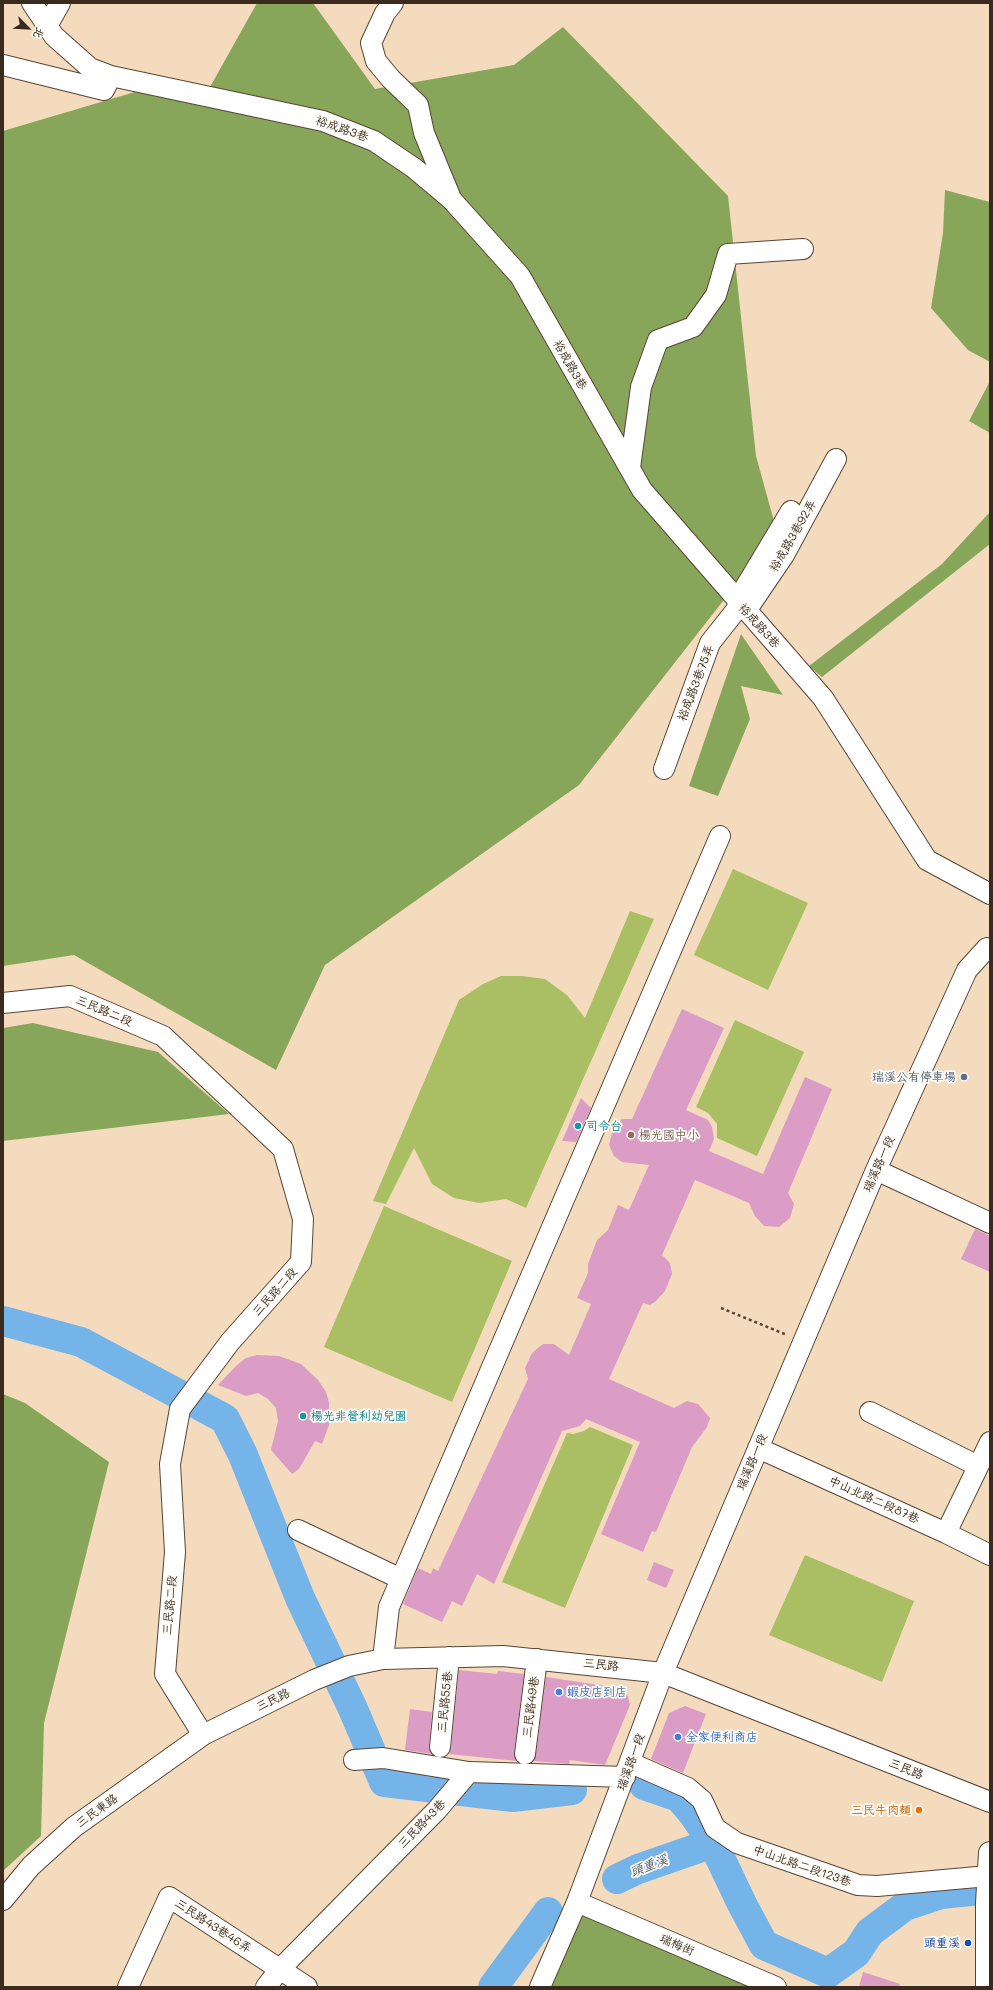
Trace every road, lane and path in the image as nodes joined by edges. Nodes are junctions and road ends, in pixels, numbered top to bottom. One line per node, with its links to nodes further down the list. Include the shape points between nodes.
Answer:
1 (32, 3): 4 (street, 裕成路3巷)
2 (60, 3): 4 (street)
3 (393, 3): 7 (street, via 385,13 371,43 376,61 418,104 424,133)
4 (47, 26): 6 (street, 裕成路3巷, via 54,36 90,68)
5 (3, 65): 6 (street, via 104,90)
6 (111, 76): 7 (street, 裕成路3巷, via 323,121 374,141 414,168)
7 (451, 199): 10 (street, 裕成路3巷, via 520,276)
8 (803, 248): 10 (street, via 728,254 716,295 694,327 658,340 641,387)
9 (836, 459): 12 (street, 裕成路3巷92弄, via 784,555)
10 (630, 468): 12 (street, 裕成路3巷, via 642,490)
11 (791, 511): 12 (street)
12 (741, 606): 13 (street, 裕成路3巷75弄, via 710,643); 15 (street, 裕成路3巷, via 823,698 927,860)
13 (664, 769)
14 (720, 836): 29 (street)
15 (990, 894)
16 (989, 949): 18 (street, 瑞溪路一段, via 967,970)
17 (3, 1003): 34 (street, 三民路二段, via 70,996 163,1036 283,1149 303,1219 301,1262 225,1348 180,1409 170,1464 175,1552 165,1674)
18 (876, 1170): 19 (street); 24 (street, 瑞溪路一段)
19 (990, 1224)
20 (721, 1308): 21 (path)
21 (779, 1332)
22 (870, 1412): 25 (street)
23 (990, 1442): 25 (street)
24 (758, 1448): 27 (street, 中山北路二段87巷); 33 (street, 瑞溪路一段)
25 (978, 1466): 27 (street)
26 (298, 1530): 29 (street)
27 (946, 1533): 28 (street, 中山北路二段87巷)
28 (990, 1555)
29 (401, 1579): 31 (street, via 389,1606)
30 (449, 1657): 31 (street, 三民路); 32 (street, 三民路, via 503,1656); 35 (street, 三民路55巷)
31 (383, 1659): 34 (street, 三民路, via 349,1666 314,1680)
32 (536, 1659): 33 (street, 三民路); 36 (street, 三民路49巷)
33 (663, 1672): 38 (street, 瑞溪路一段); 40 (street, 三民路)
34 (203, 1735): 43 (street, 三民東路, via 74,1827 31,1866)
35 (440, 1747)
36 (525, 1754)
37 (354, 1760): 39 (street, via 383,1758)
38 (628, 1770): 39 (street); 42 (street, 中山北路二段123巷, via 688,1788 702,1800 715,1828 737,1843 858,1885 877,1886); 44 (street, 瑞溪路一段)
39 (469, 1772): 45 (street, 三民路43巷, via 437,1810)
40 (990, 1802)
41 (990, 1853): 42 (main road)
42 (988, 1876): 51 (main road)
43 (3, 1900)
44 (578, 1902): 49 (street, 瑞溪路一段); 50 (street, 瑞梅街)
45 (280, 1969): 46 (street, 三民路43巷46弄, via 169,1897); 47 (street, 三民路43巷); 48 (street)
46 (128, 1987)
47 (266, 1987)
48 (307, 1987)
49 (540, 1987)
50 (776, 1987)
51 (987, 1987)

